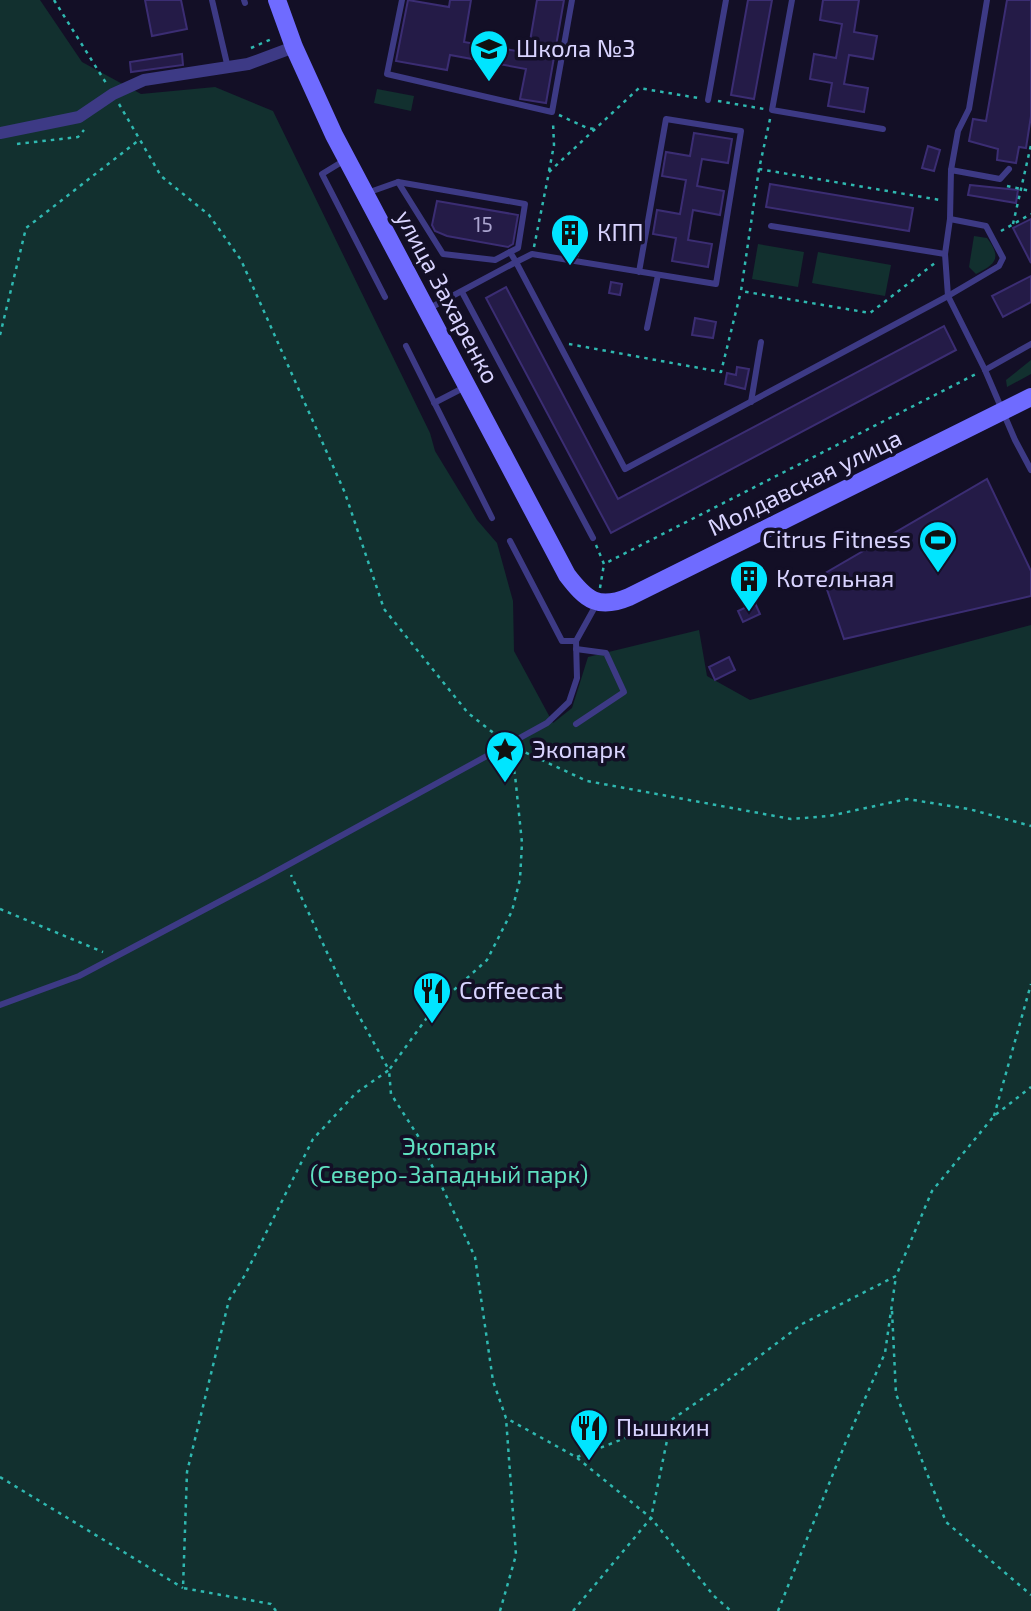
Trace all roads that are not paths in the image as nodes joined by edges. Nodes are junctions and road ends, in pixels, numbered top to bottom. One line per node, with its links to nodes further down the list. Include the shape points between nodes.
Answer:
1 (212, 0): 9 (lane)
2 (277, 0): 8 (street, улица Захаренко)
3 (402, 0): 4 (lane, via 387,74 552,112)
4 (572, 0)
5 (726, 0): 10 (lane)
6 (792, 0): 11 (lane, via 772,110)
7 (987, 0): 15 (lane, via 969,109 958,131)
8 (291, 39): 9 (street, via 248,64); 13 (street, улица Захаренко)
9 (228, 68): 12 (street, via 144,80 79,117)
10 (708, 100)
11 (883, 129)
12 (0, 132)
13 (346, 159): 17 (street, улица Захаренко); 27 (lane, via 322,174)
14 (1009, 169): 15 (lane, via 1000,179)
15 (951, 170): 18 (lane)
16 (398, 182): 17 (lane); 20 (lane, via 443,254 495,260); 20 (lane, via 525,204 518,248)
17 (365, 193): 28 (street, улица Захаренко)
18 (950, 219): 21 (lane); 26 (lane, via 986,226 1003,258 999,266)
19 (771, 226): 21 (lane)
20 (510, 252): 22 (lane)
21 (945, 254): 26 (lane)
22 (516, 262): 23 (lane, via 532,254); 25 (lane); 36 (lane, via 625,469)
23 (639, 272): 24 (lane); 24 (lane, via 666,119 741,131 716,284)
24 (658, 275): 29 (lane)
25 (463, 292): 28 (lane); 43 (lane)
26 (948, 296): 33 (lane); 36 (lane)
27 (385, 297)
28 (427, 310): 34 (street, улица Захаренко)
29 (647, 328)
30 (761, 341): 36 (lane)
31 (1031, 344): 33 (lane)
32 (405, 346): 37 (lane)
33 (985, 370): 38 (lane)
34 (467, 386): 37 (lane); 45 (street, улица Захаренко, via 567,575 580,592)
35 (1031, 397): 38 (street, Молдавская улица)
36 (751, 402)
37 (434, 403): 42 (lane)
38 (1003, 412): 39 (lane); 45 (street, Молдавская улица, via 629,597 614,604)
39 (1024, 456): 40 (lane); 41 (lane)
40 (1031, 463)
41 (1031, 470)
42 (492, 518)
43 (593, 538)
44 (510, 541): 46 (lane, via 562,641)
45 (597, 603): 46 (lane)
46 (576, 645): 47 (lane, via 606,653 624,692); 48 (lane, via 577,678 569,702 547,723 79,976)
47 (576, 724)
48 (0, 1005)

